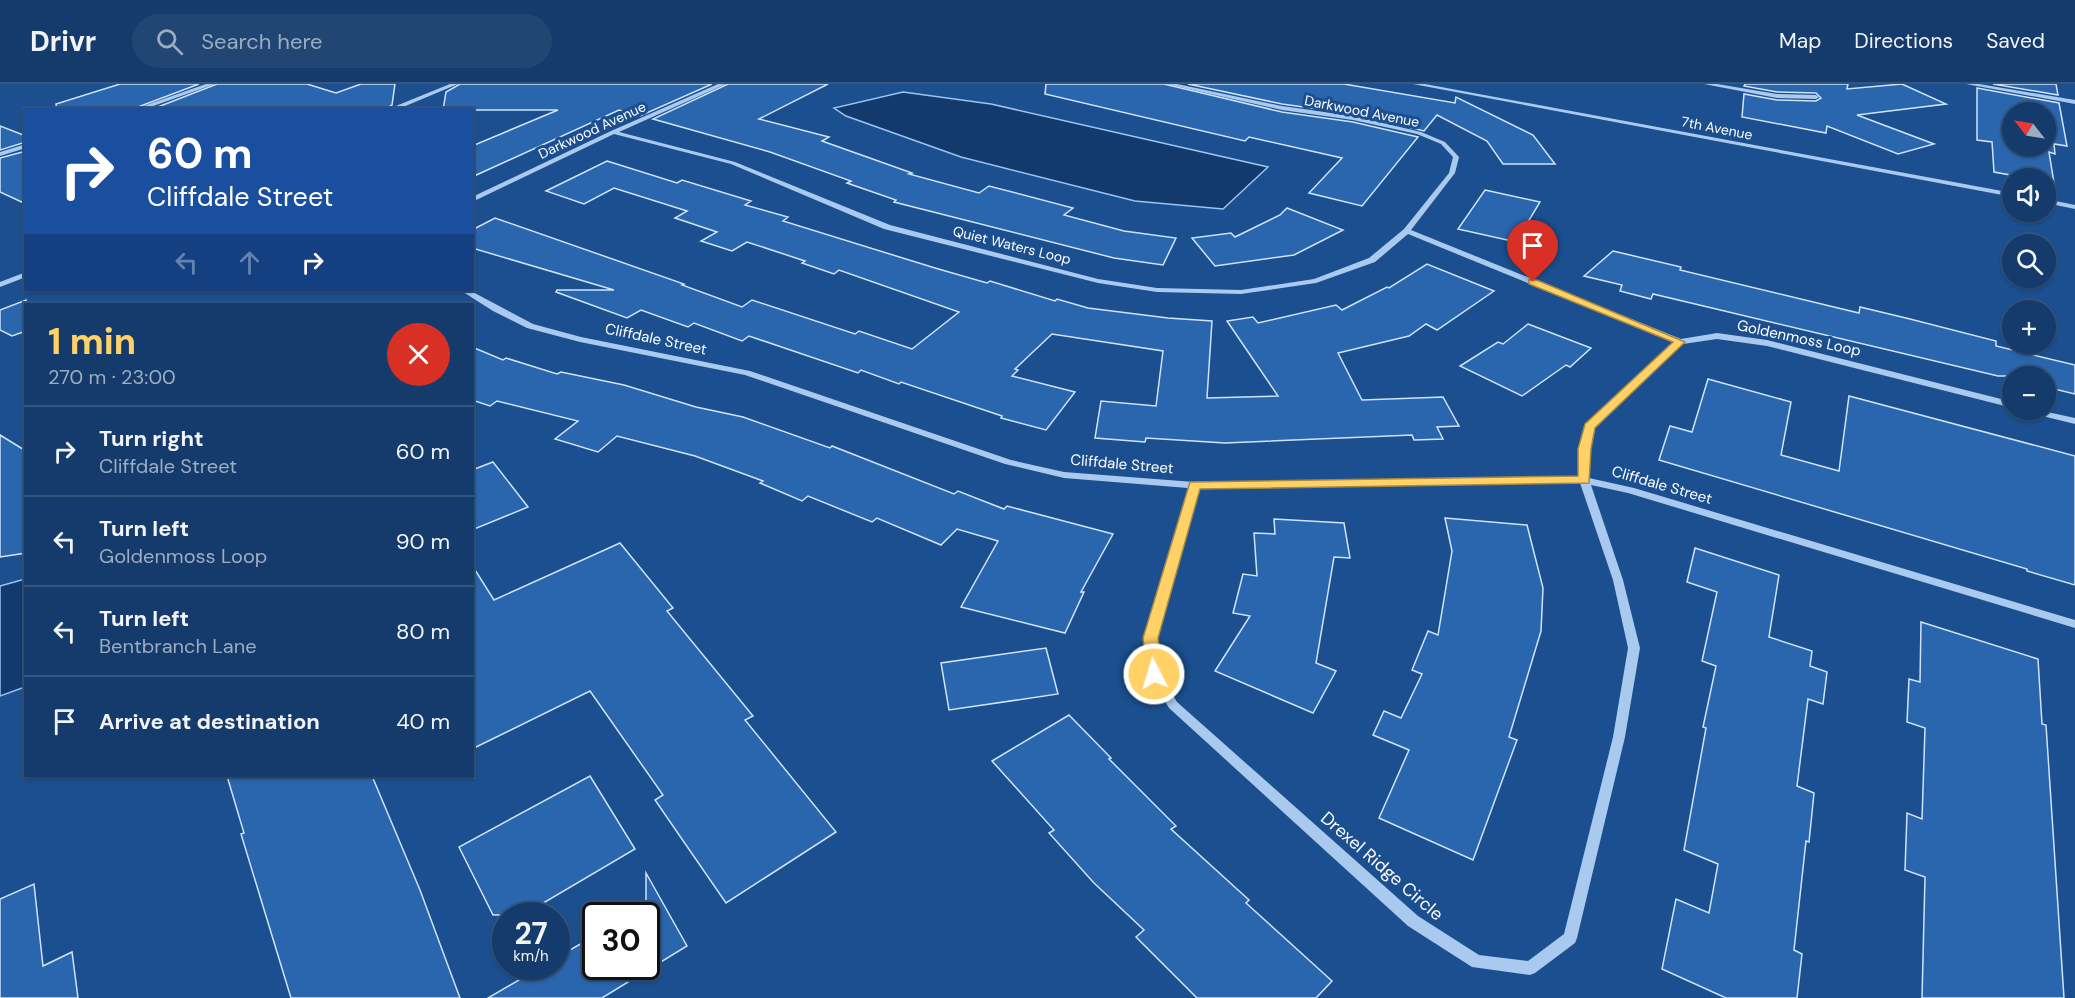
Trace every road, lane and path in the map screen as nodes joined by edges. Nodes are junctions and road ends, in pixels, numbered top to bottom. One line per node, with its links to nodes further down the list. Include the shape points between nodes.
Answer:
1 (212, 84): 10 (street)
2 (455, 84): 11 (street)
3 (723, 84): 12 (street, Darkwood Avenue)
4 (1169, 84): 19 (street, Darkwood Avenue, via 1282,108 1353,118 1419,133 1443,143 1456,157 1452,173)
5 (1416, 84): 15 (street, 7th Avenue)
6 (1707, 84): 8 (street, via 1778,96)
7 (1969, 84): 9 (street)
8 (1816, 97)
9 (2075, 102)
10 (141, 108)
11 (394, 108)
12 (613, 132): 16 (street, Darkwood Avenue); 19 (street, Quiet Waters Loop, via 733,163 887,227 1098,281 1157,290 1241,292 1316,281 1372,260)
13 (24, 147): 14 (street)
14 (0, 154)
15 (2002, 193)
16 (474, 199)
17 (2056, 203): 18 (street)
18 (2075, 207)
19 (1407, 231): 23 (street)
20 (24, 275): 21 (street)
21 (0, 285)
22 (466, 291): 28 (street, Cliffdale Street, via 530,326 747,373 1008,462 1064,475)
23 (1680, 342): 24 (street, Goldenmoss Loop, via 1717,336 1767,343); 27 (street, via 1589,427)
24 (2002, 402)
25 (2056, 416): 26 (street)
26 (2075, 421)
27 (1584, 480): 28 (street, Cliffdale Street); 28 (street, Drexel Ridge Circle, via 1618,580 1634,648 1619,737 1570,938 1530,968 1477,962 1413,921 1173,705 1154,674 1150,638); 29 (street, Cliffdale Street, via 1630,490)
28 (1194, 485)
29 (2075, 624)

